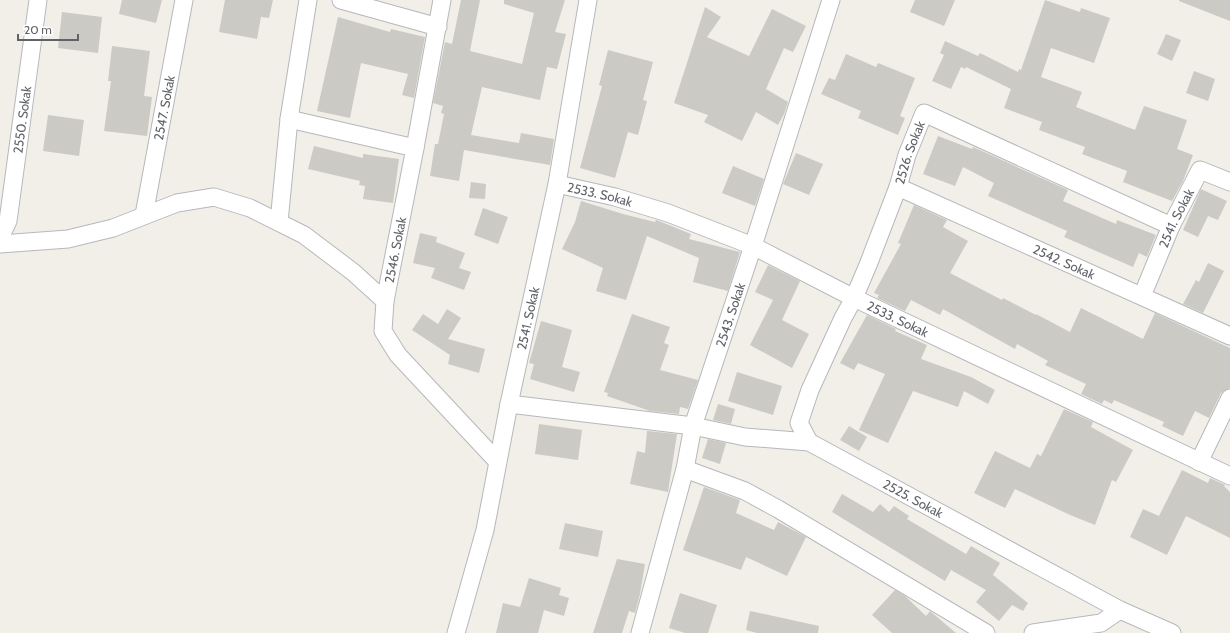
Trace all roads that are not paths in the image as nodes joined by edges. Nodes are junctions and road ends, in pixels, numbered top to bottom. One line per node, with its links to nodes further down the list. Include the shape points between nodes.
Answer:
1 (38, 0): 17 (street, 2550. Sokak, via 8,221)
2 (184, 0): 14 (street, 2547. Sokak)
3 (308, 0): 9 (street)
4 (340, 0): 8 (street)
5 (442, 0): 8 (street, 2546. Sokak)
6 (588, 0): 12 (street, 2541. Sokak)
7 (830, 0): 19 (street, 2543. Sokak)
8 (438, 27): 10 (street, 2546. Sokak)
9 (289, 119): 10 (street); 15 (street)
10 (416, 148): 22 (street, 2546. Sokak)
11 (1230, 182): 16 (street, 2541. Sokak, via 1200,170)
12 (557, 184): 19 (street, 2533. Sokak, via 615,197 668,213); 25 (street, 2541. Sokak)
13 (898, 187): 16 (street, 2526. Sokak, via 907,155 924,113); 20 (street, 2542. Sokak); 21 (street, 2526. Sokak)
14 (144, 215): 15 (street, via 177,203 214,197 250,208); 18 (street, via 113,228 68,239)
15 (279, 222): 22 (street, via 304,235 353,272)
16 (1171, 226): 20 (street, 2541. Sokak)
17 (0, 238)
18 (0, 244)
19 (753, 246): 21 (street, 2533. Sokak); 26 (street, 2543. Sokak)
20 (1142, 296): 23 (street, 2542. Sokak)
21 (854, 298): 27 (street, 2526. Sokak, via 802,410 799,423); 29 (street, 2533. Sokak)
22 (385, 301): 28 (street, 2546. Sokak, via 383,331 398,355)
23 (1230, 336)
24 (1230, 398): 29 (street)
25 (509, 404): 26 (street, 2525. Sokak); 28 (street, 2541. Sokak)
26 (693, 426): 27 (street, 2525. Sokak, via 745,437); 30 (street, 2543. Sokak)
27 (809, 442): 32 (street, 2525. Sokak)
28 (497, 461): 34 (street, 2541. Sokak, via 485,530)
29 (1199, 462): 31 (street, 2533. Sokak)
30 (685, 469): 35 (street, 2543. Sokak); 36 (street, via 744,491 778,509)
31 (1230, 476)
32 (1120, 610): 33 (street, via 1100,623); 38 (street, 2525. Sokak)
33 (1082, 630): 37 (street)
34 (456, 633)
35 (640, 633)
36 (986, 633)
37 (1033, 633)
38 (1172, 633)

